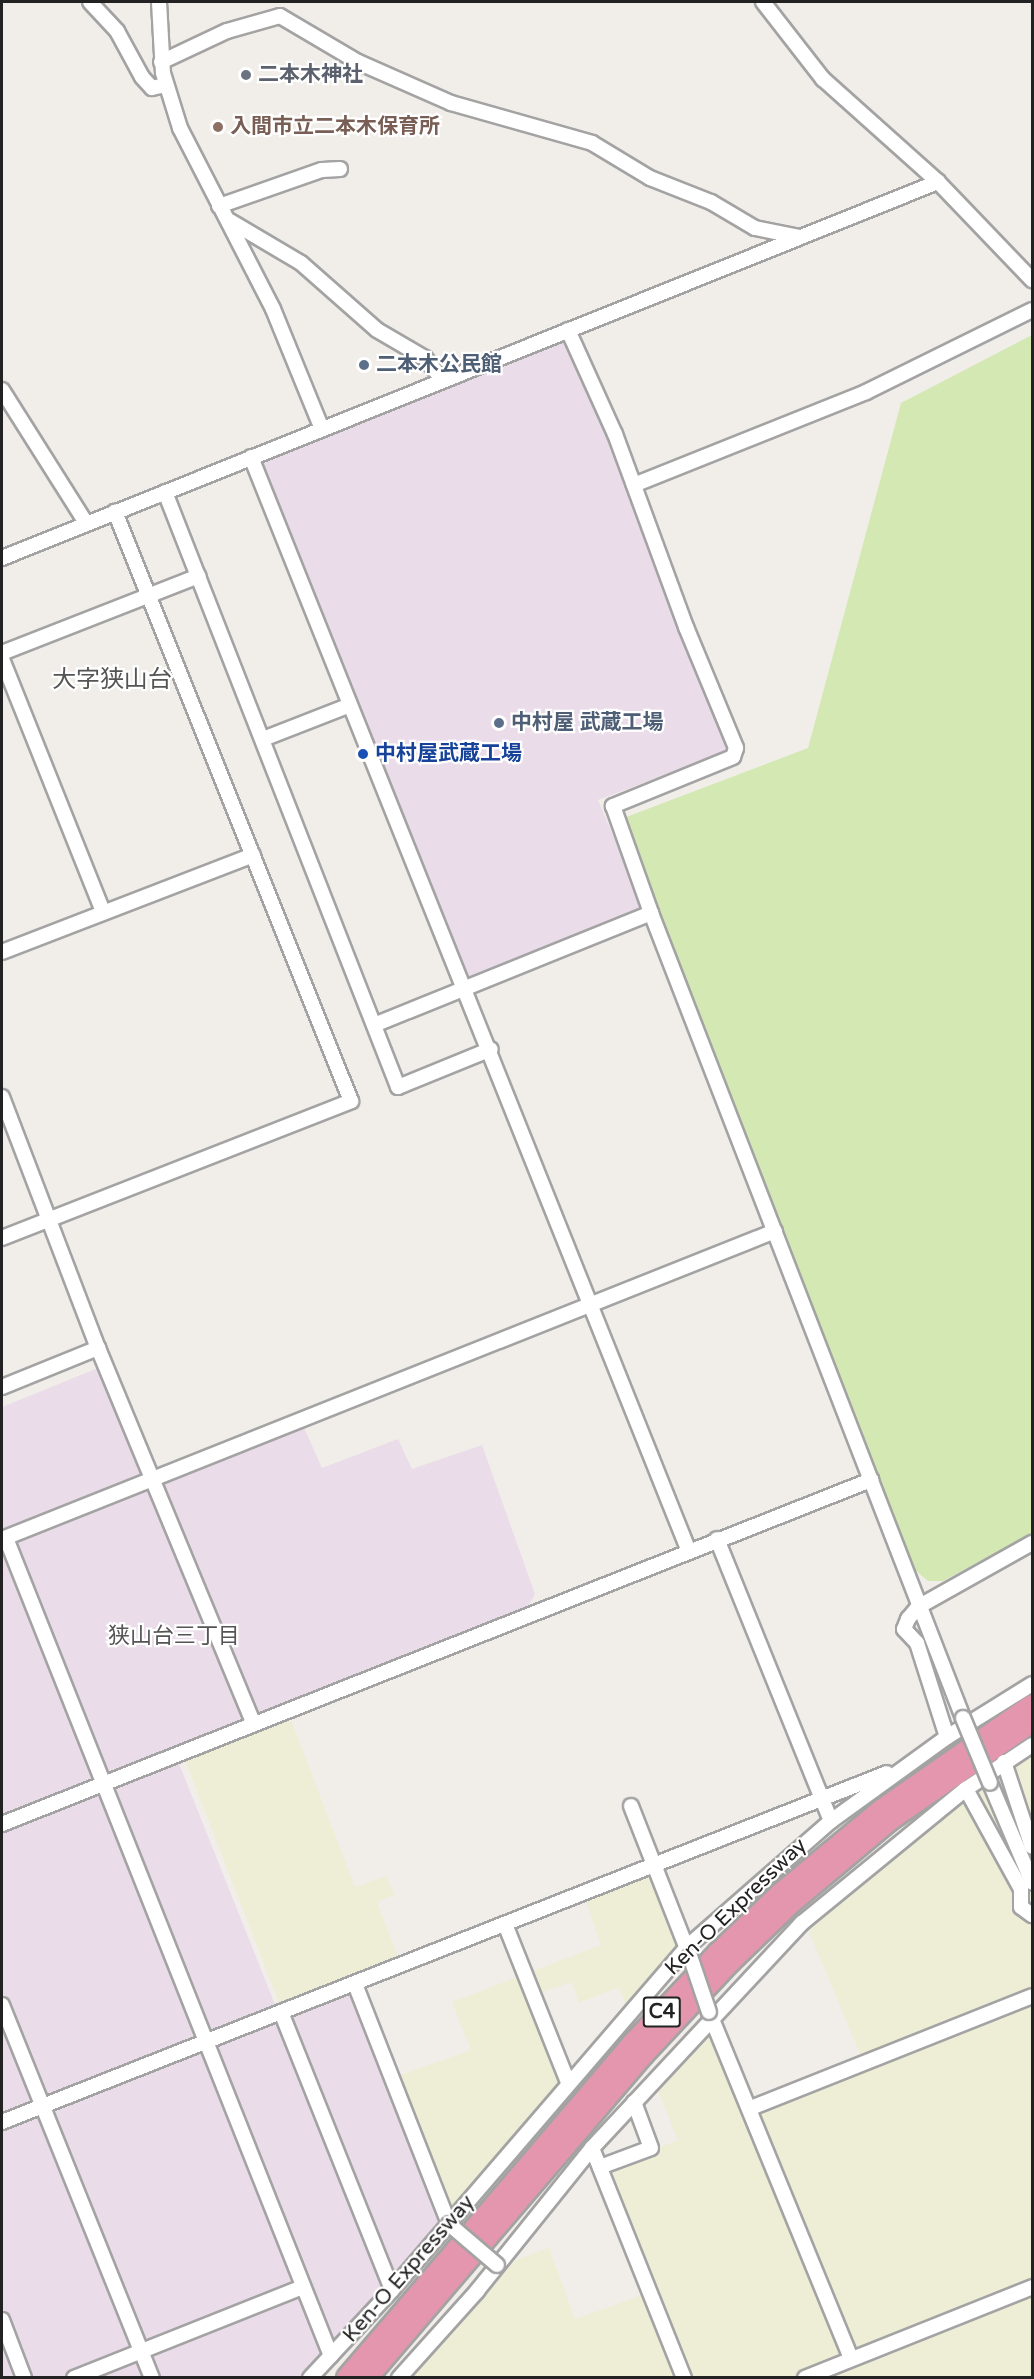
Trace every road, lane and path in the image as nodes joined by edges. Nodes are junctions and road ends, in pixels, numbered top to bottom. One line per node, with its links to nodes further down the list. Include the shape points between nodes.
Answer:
1 (90, 2): 5 (street, via 117,31 152,88)
2 (159, 2): 4 (street)
3 (763, 2): 7 (street, via 823,79)
4 (161, 62): 5 (street); 9 (street, via 227,31 280,16 358,62 451,103 592,143 650,178 711,202 756,228)
5 (165, 84): 8 (street, via 180,128)
6 (340, 169): 8 (street, via 322,170)
7 (938, 182): 9 (street); 10 (street)
8 (222, 212): 13 (street, via 301,262 377,330 425,358); 15 (street, via 273,309)
9 (801, 237): 12 (street)
10 (1032, 280)
11 (1032, 310): 17 (street, via 858,396)
12 (568, 330): 13 (street); 17 (street)
13 (443, 380): 15 (street)
14 (2, 390): 20 (street)
15 (322, 429): 16 (street)
16 (251, 457): 18 (street); 26 (street)
17 (634, 485): 30 (street, via 736,753 613,806)
18 (165, 492): 19 (street); 22 (street)
19 (115, 512): 20 (street); 23 (street)
20 (86, 523): 21 (street)
21 (2, 558)
22 (198, 576): 23 (street); 27 (street)
23 (150, 595): 24 (street); 28 (street)
24 (2, 653)
25 (2, 659): 29 (street)
26 (350, 705): 27 (street); 32 (street)
27 (263, 739): 33 (street)
28 (253, 855): 29 (street); 36 (street, via 351,1101)
29 (103, 912): 31 (street)
30 (651, 913): 32 (street); 37 (street)
31 (2, 952)
32 (464, 987): 33 (street); 34 (street)
33 (374, 1025): 34 (street, via 398,1087)
34 (491, 1049): 39 (street)
35 (2, 1097): 36 (street)
36 (50, 1219): 38 (street); 40 (street)
37 (775, 1231): 39 (street); 43 (street)
38 (2, 1238)
39 (591, 1304): 42 (street); 47 (street)
40 (98, 1348): 41 (street); 42 (street)
41 (2, 1387)
42 (152, 1476): 44 (street); 51 (street)
43 (871, 1480): 45 (street); 48 (street)
44 (4, 1538): 57 (street)
45 (717, 1539): 47 (street); 59 (street)
46 (1032, 1543): 48 (street)
47 (688, 1549): 51 (street)
48 (918, 1607): 53 (street, via 904,1629 917,1643); 65 (street, bridge)
49 (1032, 1684): 53 (street)
50 (1032, 1705): 95 (highway, Ken-O Expressway / C4, via 881,1810 719,1952 631,2045)
51 (253, 1722): 57 (street)
52 (1032, 1722): 96 (highway, Ken-O Expressway / C4, via 890,1820 790,1904 730,1962 643,2055)
53 (947, 1737): 56 (street)
54 (1032, 1745): 55 (street)
55 (1004, 1762): 58 (street); 63 (street)
56 (906, 1765): 59 (street); 61 (street)
57 (103, 1781): 62 (street); 74 (street)
58 (966, 1788): 66 (street, via 1021,1889 1021,1907); 73 (street, via 802,1923)
59 (822, 1798): 61 (street); 64 (street)
60 (631, 1806): 64 (street)
61 (831, 1821): 68 (street)
62 (2, 1824)
63 (1032, 1847)
64 (654, 1865): 67 (street); 68 (street)
65 (1032, 1882)
66 (1032, 1915)
67 (505, 1924): 69 (street); 75 (street)
68 (688, 1952): 73 (street, bridge); 75 (street)
69 (355, 1984): 72 (street); 82 (street)
70 (1032, 1996): 78 (street)
71 (2, 2005): 77 (street)
72 (281, 2012): 74 (street); 86 (street)
73 (711, 2013): 76 (street); 78 (street)
74 (206, 2041): 77 (street); 84 (street)
75 (568, 2082): 82 (street)
76 (634, 2102): 80 (street); 81 (street, via 651,2148)
77 (42, 2106): 79 (street); 88 (street)
78 (751, 2108): 90 (street)
79 (2, 2122)
80 (592, 2148): 81 (street); 83 (street)
81 (600, 2167): 98 (street)
82 (449, 2224): 83 (street, bridge); 86 (street)
83 (497, 2265): 97 (street)
84 (303, 2287): 88 (street); 89 (street)
85 (1032, 2287): 90 (street)
86 (392, 2290): 89 (street)
87 (2, 2320): 91 (street)
88 (141, 2351): 92 (street); 93 (street)
89 (331, 2356): 94 (street)
90 (851, 2358): 99 (street)
91 (24, 2378)
92 (74, 2378)
93 (152, 2378)
94 (310, 2378)
95 (347, 2378)
96 (367, 2378)
97 (399, 2378)
98 (684, 2378)
99 (805, 2378)

